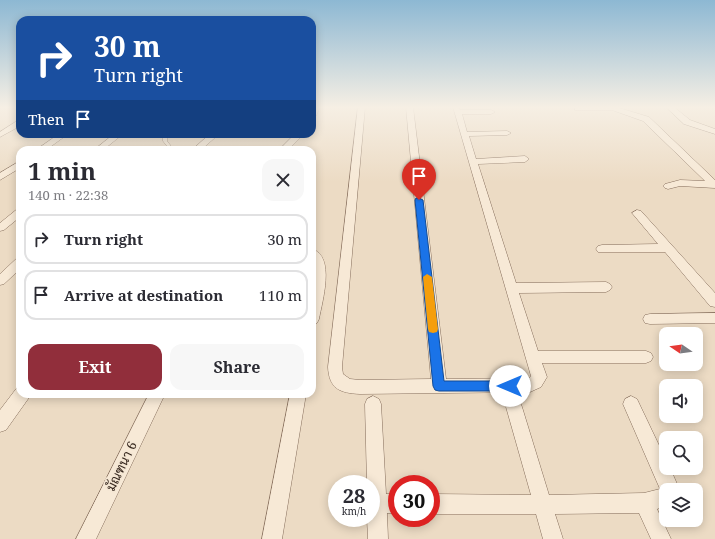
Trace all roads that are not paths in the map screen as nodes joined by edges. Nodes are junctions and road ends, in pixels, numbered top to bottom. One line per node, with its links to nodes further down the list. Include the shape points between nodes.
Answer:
1 (358, 132): 36 (street, via 336,378 347,386)
2 (412, 132): 36 (street)
3 (660, 132): 18 (street)
4 (464, 134): 5 (street); 15 (street)
5 (507, 134)
6 (58, 138): 10 (street)
7 (114, 138): 11 (street)
8 (210, 138): 12 (street)
9 (296, 138): 13 (street)
10 (46, 146)
11 (103, 146)
12 (201, 146)
13 (287, 146)
14 (525, 159): 15 (street)
15 (473, 162): 29 (street)
16 (16, 167): 17 (street)
17 (0, 177)
18 (714, 184): 19 (street)
19 (668, 186)
20 (637, 213): 23 (street)
21 (16, 215): 22 (street)
22 (0, 228)
23 (668, 248): 24 (street); 31 (street)
24 (602, 249)
25 (316, 256): 30 (street, via 321,270)
26 (16, 266): 27 (street)
27 (0, 281)
28 (606, 287): 29 (street)
29 (512, 288): 34 (street)
30 (316, 297)
31 (715, 302)
32 (715, 318): 33 (street)
33 (650, 319)
34 (534, 357): 35 (street); 36 (street, via 539,377 530,385)
35 (646, 357)
36 (439, 386)
37 (19, 398): 43 (street)
38 (155, 398): 51 (street, มัณฑนา 6)
39 (297, 398): 52 (street)
40 (373, 404): 44 (street)
41 (631, 404): 45 (street)
42 (514, 407): 49 (street)
43 (0, 424)
44 (375, 475)
45 (668, 483)
46 (659, 499): 47 (street)
47 (644, 503): 49 (street); 55 (street)
48 (440, 504): 49 (street)
49 (543, 506): 54 (street)
50 (377, 527): 53 (street)
51 (86, 539)
52 (272, 539)
53 (378, 539)
54 (553, 539)
55 (661, 539)

